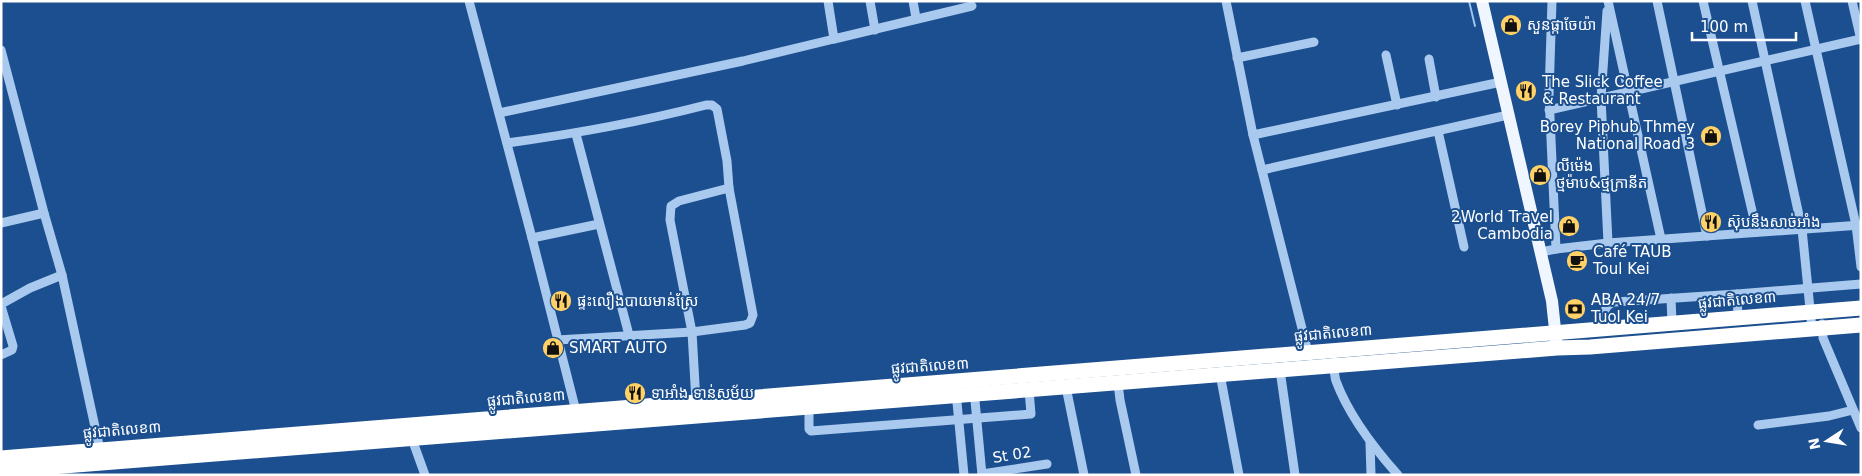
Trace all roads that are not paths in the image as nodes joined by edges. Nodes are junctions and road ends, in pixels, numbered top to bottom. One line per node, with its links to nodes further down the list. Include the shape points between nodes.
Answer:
1 (468, 1): 35 (street)
2 (828, 1): 18 (street)
3 (870, 1): 17 (street)
4 (913, 1): 16 (street)
5 (1482, 1): 29 (main road)
6 (1552, 1): 34 (street)
7 (1608, 1): 30 (street); 32 (street)
8 (1657, 1): 28 (street)
9 (1703, 1): 27 (street)
10 (1752, 1): 26 (street)
11 (1806, 1): 21 (street)
12 (1852, 1): 19 (street)
13 (1227, 2): 24 (street)
14 (959, 5): 15 (street); 16 (street)
15 (972, 6)
16 (916, 18): 17 (street)
17 (875, 30): 18 (street)
18 (834, 39): 35 (street)
19 (1861, 39): 21 (street)
20 (1314, 42): 24 (street)
21 (1816, 49): 26 (street); 46 (street)
22 (1, 50): 43 (street)
23 (1386, 55): 33 (street)
24 (1237, 58): 39 (street)
25 (1429, 59): 31 (street)
26 (1765, 60): 27 (street); 47 (street)
27 (1719, 71): 28 (street); 48 (street)
28 (1674, 81): 30 (street); 49 (street)
29 (1501, 82): 31 (street); 36 (main road)
30 (1628, 92): 32 (street); 51 (street)
31 (1436, 97): 33 (street)
32 (1601, 98): 34 (street); 52 (street)
33 (1397, 105): 39 (street)
34 (1549, 110): 54 (street)
35 (499, 113): 40 (street)
36 (1508, 115): 37 (street); 55 (main road)
37 (1438, 131): 41 (street); 53 (street)
38 (576, 134): 40 (street); 42 (street, via 712,105 716,109 726,153); 45 (street)
39 (1253, 135): 41 (street)
40 (507, 143): 50 (street)
41 (1262, 170): 76 (street)
42 (729, 188): 69 (street, via 671,206 670,220); 69 (street, via 753,315 750,323 744,325)
43 (44, 213): 44 (street); 57 (street)
44 (1, 223)
45 (599, 224): 50 (street); 71 (street)
46 (1859, 225): 47 (street); 56 (street)
47 (1802, 229): 48 (street); 59 (street)
48 (1757, 232): 49 (street)
49 (1707, 236): 51 (street)
50 (532, 238): 72 (street)
51 (1661, 239): 52 (street)
52 (1608, 243): 54 (street)
53 (1464, 247)
54 (1556, 248): 55 (street)
55 (1541, 252): 70 (main road)
56 (1861, 267)
57 (62, 275): 74 (street, via 3,303 1,306 13,346 12,350); 94 (street)
58 (1861, 284): 59 (street)
59 (1808, 288): 60 (street); 63 (street)
60 (1736, 294): 61 (street); 64 (street)
61 (1671, 298): 65 (street); 67 (street, via 1609,304 1605,308)
62 (1861, 308): 63 (highway, ផ្លូវជាតិលេខ៣)
63 (1816, 311): 64 (highway, ផ្លូវជាតិលេខ៣); 68 (street)
64 (1738, 318): 65 (highway, ផ្លូវជាតិលេខ៣)
65 (1672, 323): 67 (highway, ផ្លូវជាតិលេខ៣)
66 (1861, 325): 68 (highway, ផ្លូវជាតិលេខ៣)
67 (1604, 328): 70 (highway, ផ្លូវជាតិលេខ៣)
68 (1817, 329): 73 (highway, ផ្លូវជាតិលេខ៣); 86 (street)
69 (692, 332): 71 (street); 84 (street)
70 (1556, 332): 73 (main road); 75 (highway, ផ្លូវជាតិលេខ៣)
71 (628, 335): 72 (street)
72 (557, 340): 87 (street)
73 (1558, 348): 75 (highway, ផ្លូវជាតិលេខ៣)
74 (1, 355)
75 (1333, 358): 76 (highway, ផ្លូវជាតិលេខ៣); 93 (street, via 1335,379)
76 (1309, 360): 77 (highway, ផ្លូវជាតិលេខ៣); 80 (highway, ផ្លូវជាតិលេខ៣)
77 (1280, 370): 78 (highway, ផ្លូវជាតិលេខ៣); 106 (street)
78 (1220, 374): 79 (highway, ផ្លូវជាតិលេខ៣); 105 (street)
79 (1118, 382): 81 (highway, ផ្លូវជាតិលេខ៣); 104 (street)
80 (974, 387): 82 (highway, ផ្លូវជាតិលេខ៣); 83 (highway, ផ្លូវជាតិលេខ៣); 88 (street)
81 (1066, 387): 83 (highway, ផ្លូវជាតិលេខ៣); 103 (street)
82 (956, 388): 84 (highway, ផ្លូវជាតិលេខ៣); 85 (highway, ផ្លូវជាតិលេខ៣); 89 (street)
83 (1029, 390): 88 (street, via 1031,414)
84 (696, 402): 87 (highway, ផ្លូវជាតិលេខ៣)
85 (809, 407): 87 (highway, ផ្លូវជាតិលេខ៣); 89 (street, via 811,431)
86 (1853, 410): 90 (street); 91 (street)
87 (578, 418): 92 (highway, ផ្លូវជាតិលេខ៣); 94 (highway, ផ្លូវជាតិលេខ៣)
88 (977, 419): 89 (street); 102 (street)
89 (959, 420): 101 (street)
90 (1758, 425)
91 (1861, 428)
92 (412, 439): 99 (highway, ផ្លូវជាតិលេខ៣); 100 (street)
93 (1370, 443): 107 (street); 108 (street)
94 (100, 450): 95 (highway, ផ្លូវជាតិលេខ៣)
95 (1, 458)
96 (1047, 464): 97 (street, St 02)
97 (1030, 470): 102 (street, St 02)
98 (1, 471): 99 (highway, ផ្លូវជាតិលេខ៣)
99 (19, 472)
100 (425, 475)
101 (964, 475): 102 (street, St 02, via 972,466 977,467)
102 (982, 475)
103 (1084, 475)
104 (1136, 475)
105 (1239, 475)
106 (1294, 475)
107 (1371, 475)
108 (1398, 475)

